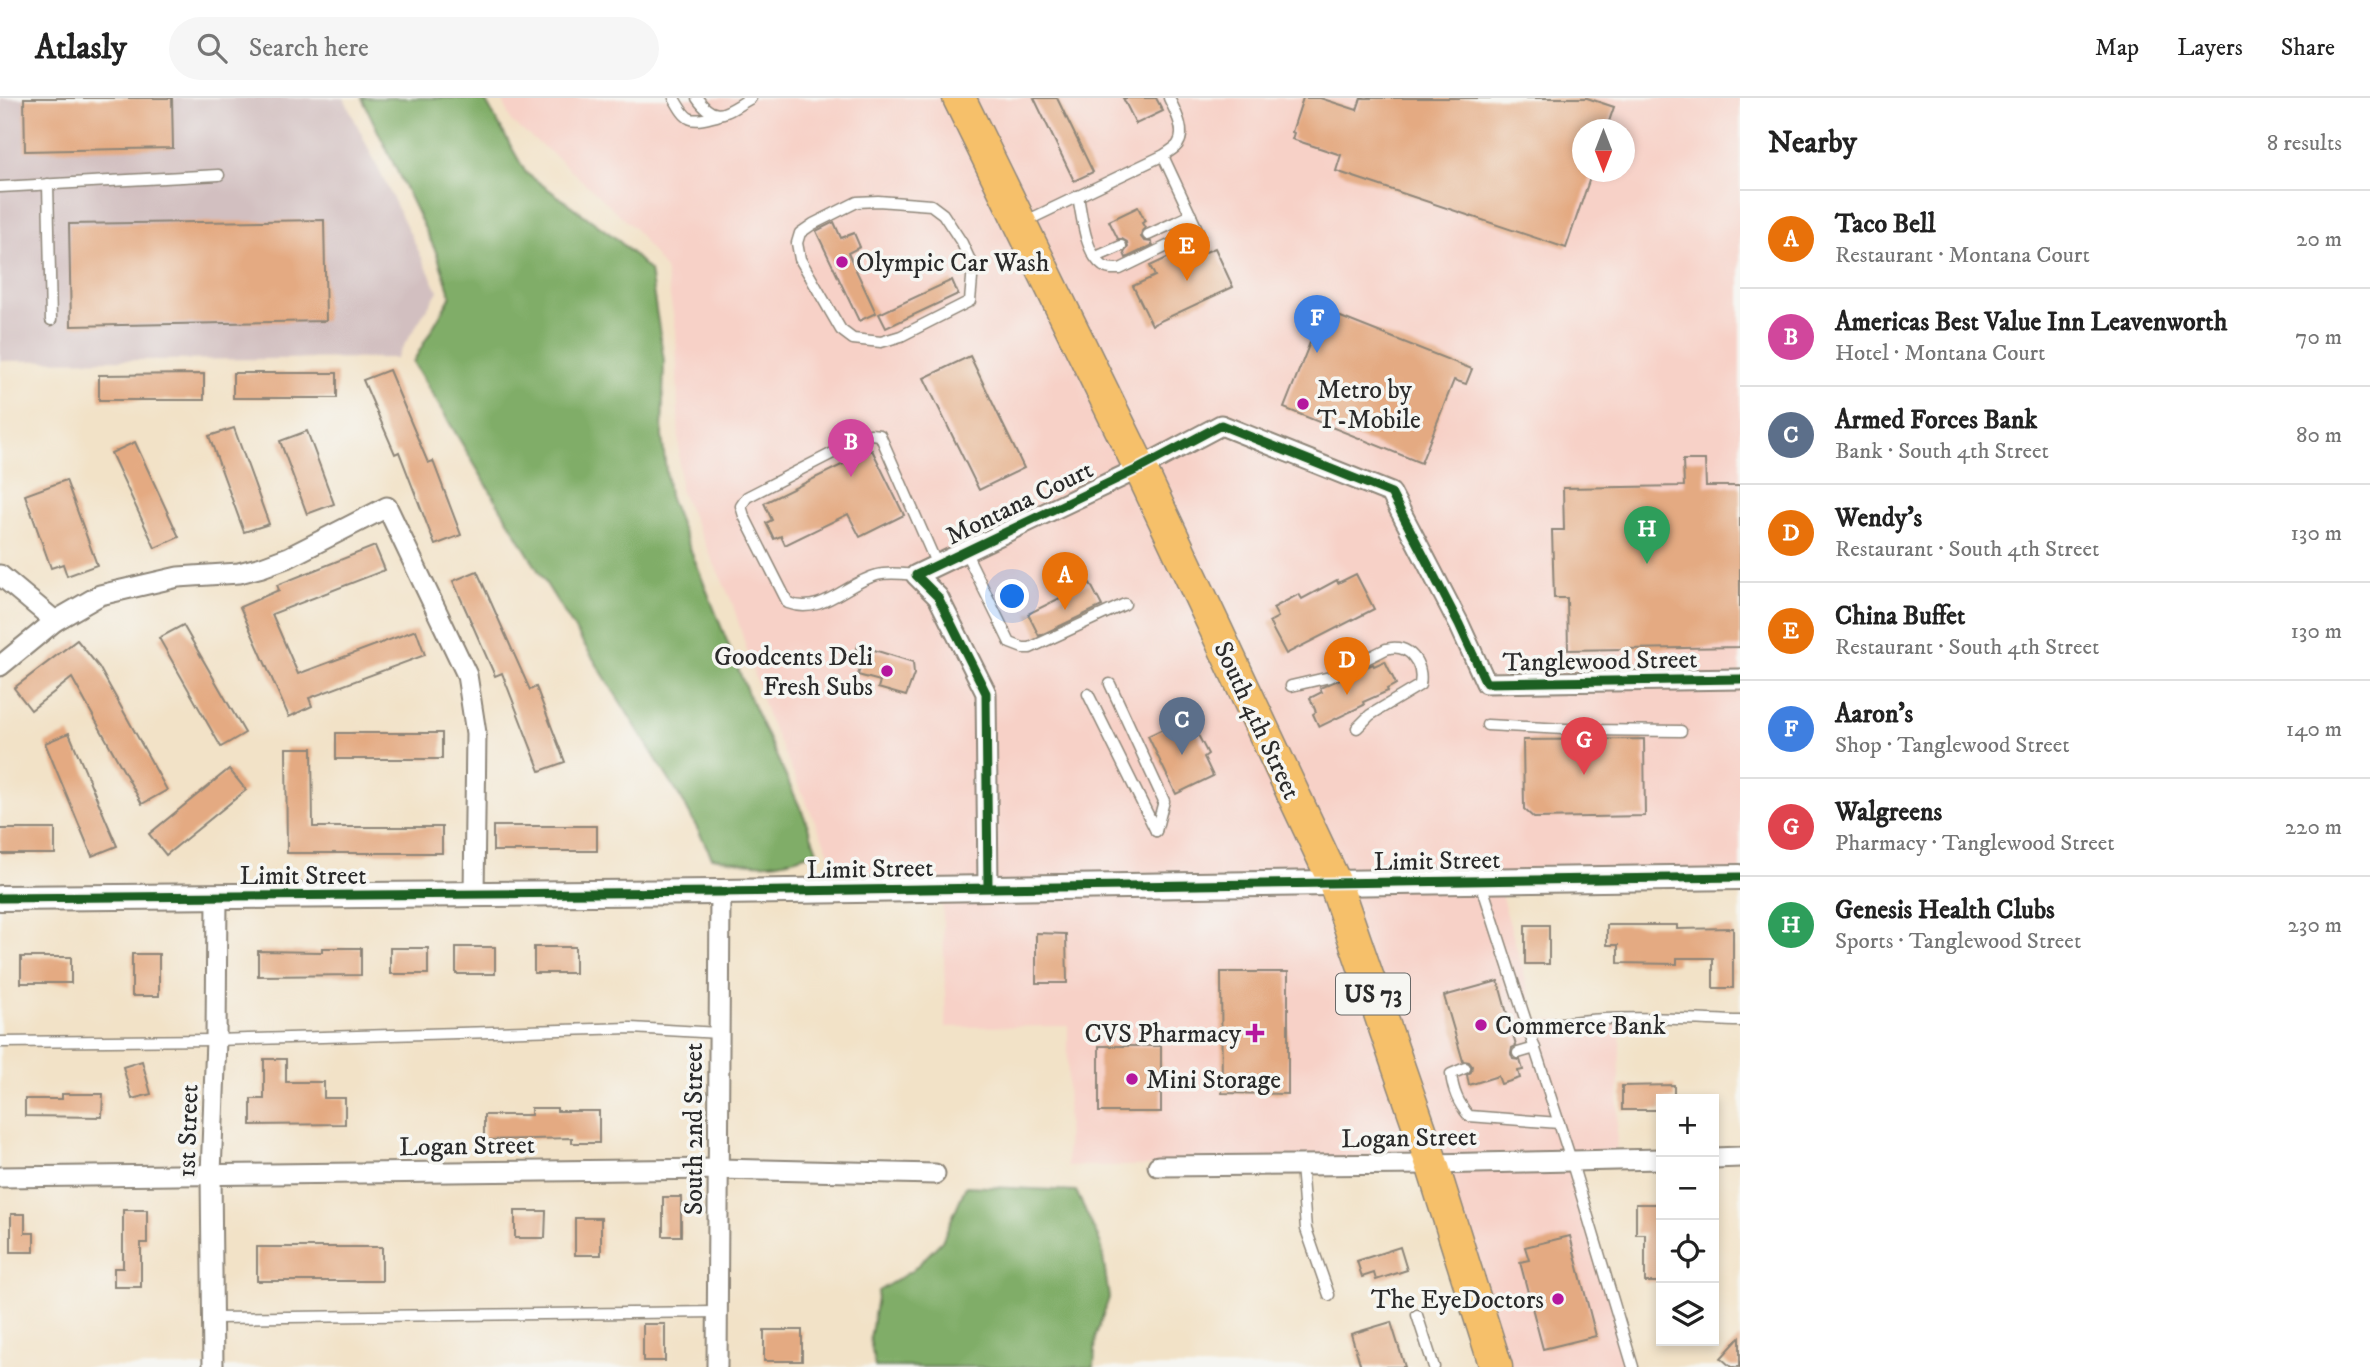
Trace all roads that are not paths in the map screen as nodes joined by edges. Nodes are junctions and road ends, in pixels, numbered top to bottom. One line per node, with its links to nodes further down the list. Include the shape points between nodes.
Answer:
1 (674, 98): 6 (lane, via 685,117 695,121)
2 (697, 98): 6 (lane, via 711,114)
3 (751, 98): 6 (lane)
4 (959, 98): 13 (highway, South 4th Street / US 73)
5 (1169, 98): 7 (lane, via 1181,136)
6 (719, 115)
7 (1163, 156): 11 (lane); 12 (lane)
8 (219, 175): 9 (lane)
9 (48, 184): 10 (lane); 18 (lane)
10 (0, 187)
11 (1079, 196): 13 (lane); 17 (lane, via 1087,243)
12 (1191, 215): 14 (lane); 17 (lane, via 1198,231 1120,269 1108,269)
13 (1020, 224): 19 (highway, South 4th Street / US 73)
14 (1148, 235)
15 (962, 243): 15 (lane, via 943,214 931,205 878,201 857,202 813,224 800,233 797,243 800,259 841,330 853,339 881,342 901,337 970,301 973,267)
16 (1121, 246): 17 (lane)
17 (1096, 257)
18 (51, 320)
19 (1140, 468): 20 (street, Montana Court); 27 (street, Tanglewood Street, via 1221,425 1391,493 1486,683); 36 (highway, South 4th Street / US 73)
20 (965, 551): 21 (street, Montana Court); 24 (lane, via 1016,647 1030,648)
21 (937, 565): 23 (street, Montana Court); 23 (lane, via 880,435 870,434 747,497 741,506 788,603 808,607 876,576)
22 (0, 575): 25 (street)
23 (916, 575): 37 (street, via 938,597 986,693)
24 (1125, 604)
25 (55, 621): 26 (street); 39 (street, via 100,595 178,577 239,573 271,564 387,508 467,675 476,733)
26 (0, 666)
27 (1740, 679)
28 (1110, 684): 30 (lane, via 1164,801 1156,831)
29 (1291, 686): 32 (lane, via 1330,677 1395,646 1407,650 1422,674 1420,685)
30 (1088, 694)
31 (1487, 725): 33 (lane)
32 (1357, 728)
33 (1681, 731)
34 (1740, 877): 35 (street, Limit Street)
35 (1480, 880): 36 (street, Limit Street); 43 (lane)
36 (1335, 883): 37 (street, Limit Street); 55 (highway, South 4th Street / US 73)
37 (988, 887): 38 (street, Limit Street)
38 (720, 892): 39 (street, Limit Street); 44 (street, South 2nd Street)
39 (474, 894): 40 (street, Limit Street)
40 (217, 896): 41 (street, Limit Street); 45 (street, 1st Street)
41 (0, 898)
42 (1740, 1021): 43 (lane, via 1630,1019)
43 (1529, 1029): 47 (lane)
44 (719, 1033): 45 (lane, via 631,1028); 58 (street, South 2nd Street)
45 (216, 1040): 46 (lane); 59 (street, 1st Street)
46 (0, 1042)
47 (1535, 1048): 48 (lane); 50 (lane)
48 (1518, 1053)
49 (1465, 1068): 50 (lane, via 1451,1074 1452,1086 1469,1116)
50 (1559, 1123): 54 (lane)
51 (1740, 1157): 53 (street)
52 (1656, 1158): 54 (street, Logan Street)
53 (1719, 1158)
54 (1571, 1160): 55 (street, Logan Street); 70 (lane)
55 (1432, 1164): 56 (street, Logan Street); 69 (highway, South 4th Street / US 73)
56 (1301, 1165): 57 (street, Logan Street); 62 (lane, via 1306,1229)
57 (1158, 1166)
58 (719, 1169): 59 (street, Logan Street); 60 (street, Logan Street); 63 (street, South 2nd Street)
59 (211, 1174): 61 (street, Logan Street); 65 (street, 1st Street)
60 (935, 1174)
61 (0, 1177)
62 (1329, 1295)
63 (718, 1312): 65 (lane); 67 (street, South 2nd Street)
64 (1417, 1315): 68 (lane)
65 (212, 1318): 66 (street, 1st Street)
66 (212, 1367)
67 (717, 1367)
68 (1434, 1367)
69 (1496, 1367)
70 (1633, 1367)

